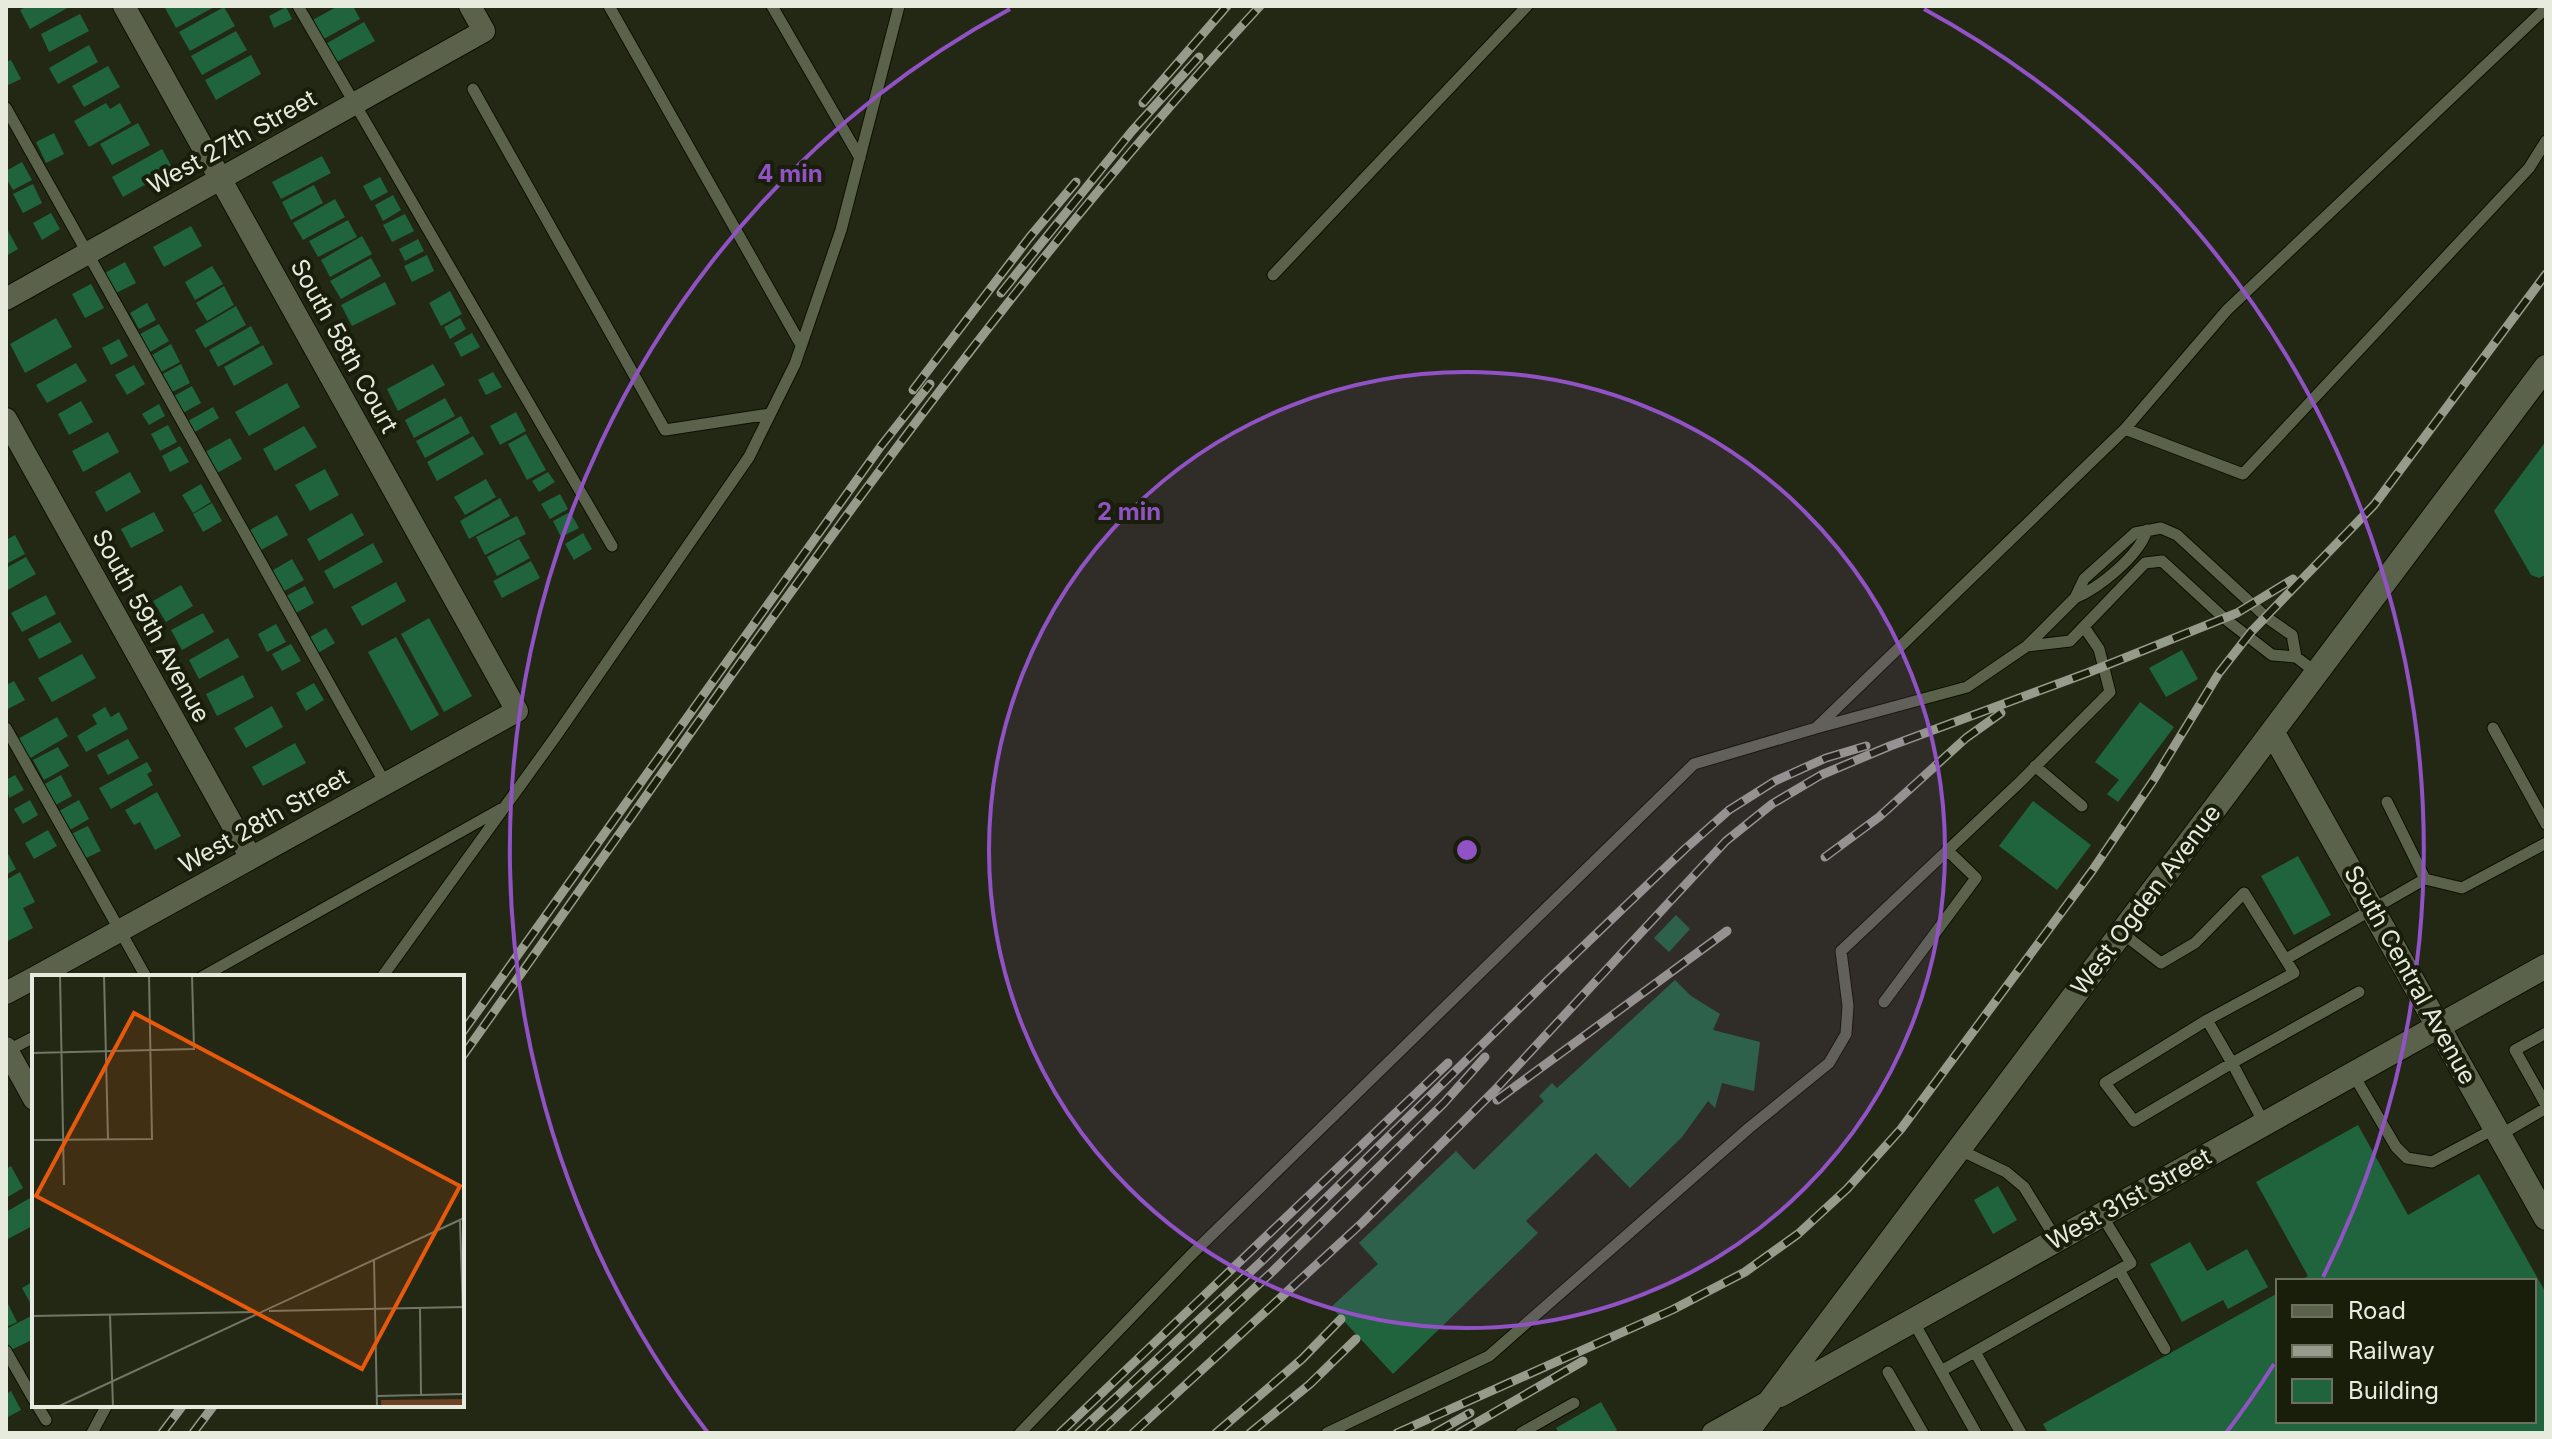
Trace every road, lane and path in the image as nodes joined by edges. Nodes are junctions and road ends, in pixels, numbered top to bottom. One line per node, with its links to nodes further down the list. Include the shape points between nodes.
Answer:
1 (124, 6): 14 (street, South 58th Court)
2 (298, 6): 10 (lane)
3 (470, 6): 10 (street, West 27th Street, via 484,31)
4 (609, 6): 18 (lane)
5 (772, 6): 13 (lane)
6 (899, 6): 13 (lane)
7 (1527, 6): 16 (lane)
8 (2546, 8): 22 (lane, via 2227,310)
9 (473, 89): 20 (lane, via 665,430)
10 (353, 104): 14 (street, West 27th Street); 23 (lane)
11 (6, 108): 15 (lane)
12 (2546, 141): 22 (lane, via 2529,168 2243,474)
13 (860, 158): 18 (lane)
14 (220, 178): 15 (street, West 27th Street); 28 (street, South 58th Court)
15 (88, 253): 17 (street, West 27th Street); 34 (lane)
16 (1273, 275)
17 (6, 299)
18 (801, 345): 20 (lane)
19 (2546, 367): 27 (main road, West Ogden Avenue)
20 (770, 414): 37 (lane, via 749,457)
21 (6, 419): 41 (street, South 59th Avenue)
22 (2125, 429): 30 (lane)
23 (612, 546)
24 (2084, 627): 25 (lane, via 2070,641); 26 (lane, via 2145,563 2162,561 2272,655); 33 (lane, via 2099,649 2110,692)
25 (2027, 646): 26 (lane, via 2075,598 2098,565 2135,533 2161,528 2177,535 2292,635); 30 (lane, via 1967,687)
26 (2296, 657): 27 (lane)
27 (2317, 673): 32 (main road, West Ogden Avenue)
28 (517, 711): 34 (street, West 28th Street)
29 (6, 728): 44 (lane)
30 (1816, 728): 85 (lane, via 1694,764 1190,1256)
31 (2493, 728): 38 (lane)
32 (2273, 733): 43 (main road, South Central Avenue); 45 (main road, West Ogden Avenue)
33 (2035, 766): 36 (lane); 40 (lane)
34 (385, 783): 41 (street, West 28th Street)
35 (2387, 802): 42 (lane)
36 (2082, 806)
37 (505, 807): 50 (lane); 51 (lane)
38 (2546, 824)
39 (2546, 843): 42 (lane, via 2462,888)
40 (1947, 850): 55 (lane, via 1976,878); 86 (lane, via 1841,951 1846,1034 1829,1063 1489,1356)
41 (251, 858): 44 (street, West 28th Street)
42 (2425, 879): 43 (lane)
43 (2372, 908): 46 (lane); 57 (main road, South Central Avenue)
44 (120, 930): 48 (street, West 28th Street); 49 (lane)
45 (2121, 933): 46 (lane, via 2161,963 2195,943 2244,893); 67 (main road, West Ogden Avenue)
46 (2286, 959): 56 (lane, via 2294,973)
47 (2546, 966): 57 (main road, West 31st Street)
48 (40, 975)
49 (145, 975)
50 (206, 975)
51 (383, 975)
52 (32, 980): 54 (street, West 28th Street)
53 (2359, 992): 61 (lane)
54 (6, 993)
55 (1884, 1002)
56 (2207, 1020): 61 (lane); 61 (lane, via 2105,1083 2134,1121)
57 (2439, 1026): 62 (main road, West 31st Street); 66 (main road, South Central Avenue)
58 (2546, 1033): 64 (lane, via 2515,1050)
59 (32, 1038): 60 (lane)
60 (7, 1049): 63 (street)
61 (2232, 1063): 65 (lane)
62 (2353, 1074): 65 (main road, West 31st Street); 66 (lane, via 2407,1158 2432,1162)
63 (32, 1095)
64 (2546, 1107): 66 (lane)
65 (2264, 1123): 68 (main road, West 31st Street)
66 (2498, 1132): 69 (main road, South Central Avenue)
67 (1959, 1149): 70 (lane, via 2024,1187); 79 (main road, West Ogden Avenue)
68 (2101, 1214): 70 (main road, West 31st Street); 71 (lane, via 2131,1263)
69 (2546, 1218)
70 (2056, 1239): 72 (main road, West 31st Street)
71 (2119, 1270): 73 (lane); 75 (lane)
72 (1913, 1320): 76 (lane); 79 (main road, West 31st Street)
73 (2165, 1349)
74 (6, 1351): 78 (lane)
75 (1975, 1352): 76 (lane); 92 (lane)
76 (1941, 1371): 91 (lane)
77 (1888, 1372): 90 (lane)
78 (32, 1396)
79 (1771, 1400): 88 (street, West 31st Street); 89 (main road, West Ogden Avenue)
80 (1574, 1403): 87 (lane)
81 (38, 1407): 83 (lane)
82 (106, 1407): 84 (lane)
83 (46, 1420)
84 (92, 1433)
85 (1020, 1433)
86 (1327, 1433)
87 (1521, 1433)
88 (1713, 1433)
89 (1746, 1433)
90 (1923, 1433)
91 (1976, 1433)
92 (2021, 1433)

